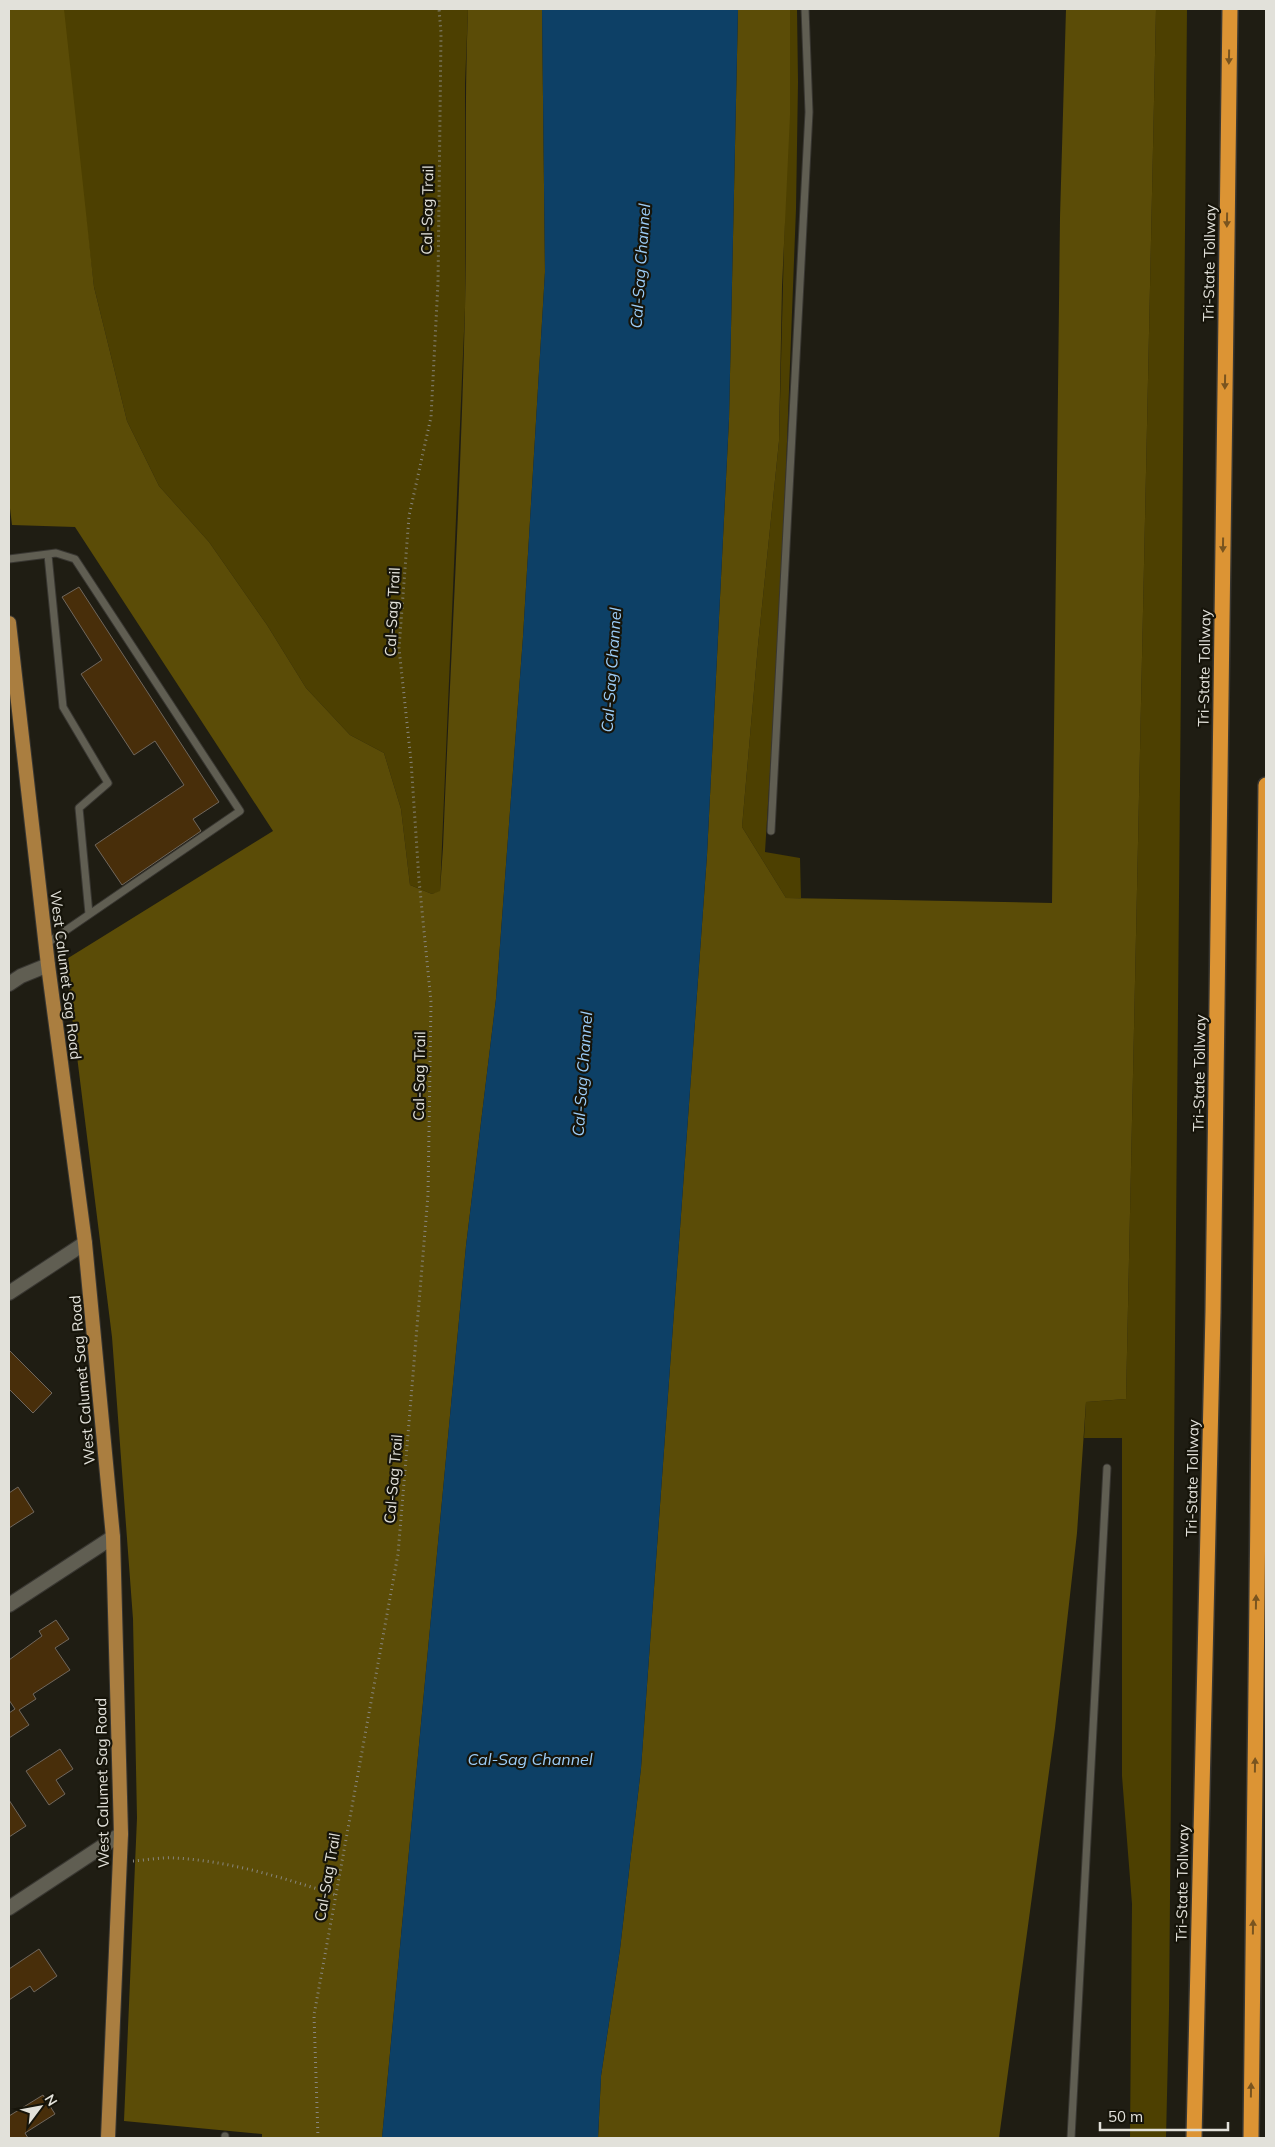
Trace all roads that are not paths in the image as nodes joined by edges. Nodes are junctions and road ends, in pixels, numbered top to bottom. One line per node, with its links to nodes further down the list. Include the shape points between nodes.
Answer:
1 (805, 9): 7 (lane, via 809,112)
2 (1230, 9): 21 (highway, Tri-State Tollway, one-way to 21, via 1213,1302)
3 (48, 554): 4 (lane); 8 (lane, via 63,707 108,784 79,808); 8 (lane, via 75,559 240,811)
4 (9, 559)
5 (9, 623): 9 (main road, West Calumet Sag Road)
6 (1266, 785): 22 (highway, one-way to 6)
7 (771, 831)
8 (89, 914): 9 (lane)
9 (46, 944): 10 (main road, West Calumet Sag Road)
10 (48, 965): 11 (street); 12 (main road, West Calumet Sag Road)
11 (9, 984)
12 (85, 1243): 13 (street); 15 (main road, West Calumet Sag Road)
13 (9, 1293)
14 (1107, 1468): 20 (lane)
15 (113, 1537): 16 (street); 17 (main road, West Calumet Sag Road)
16 (9, 1605)
17 (121, 1834): 18 (street); 19 (main road, West Calumet Sag Road)
18 (9, 1908)
19 (108, 2138)
20 (1071, 2138)
21 (1194, 2138)
22 (1251, 2138)

